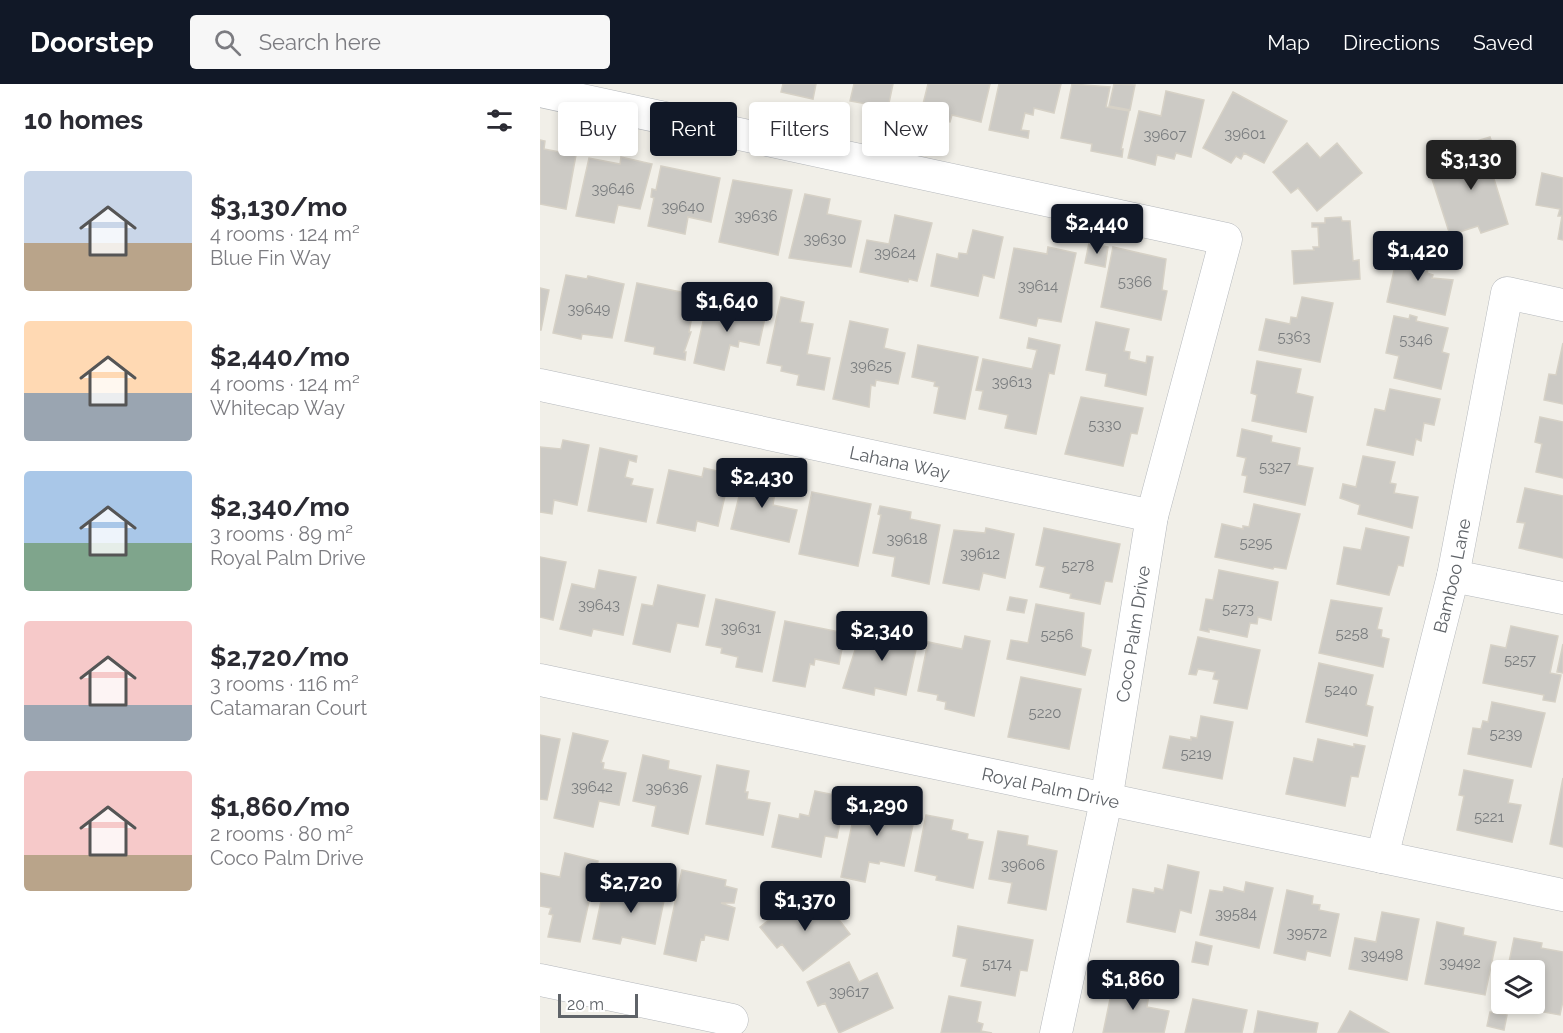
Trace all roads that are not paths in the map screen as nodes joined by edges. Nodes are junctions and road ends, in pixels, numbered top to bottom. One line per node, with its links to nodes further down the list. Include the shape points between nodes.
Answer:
1 (540, 91): 4 (street, Coco Palm Drive, via 1226,239)
2 (1563, 305): 5 (street, Bamboo Lane, via 1507,293)
3 (540, 385): 4 (street, Lahana Way)
4 (1152, 516): 8 (street, Coco Palm Drive)
5 (1453, 576): 6 (street); 9 (street, Bamboo Lane)
6 (1563, 598)
7 (540, 680): 8 (street, Royal Palm Drive)
8 (1106, 801): 9 (street, Royal Palm Drive); 13 (street, Coco Palm Drive)
9 (1382, 857): 10 (street, Royal Palm Drive)
10 (1563, 895)
11 (540, 980): 12 (street)
12 (732, 1020)
13 (1056, 1033)

